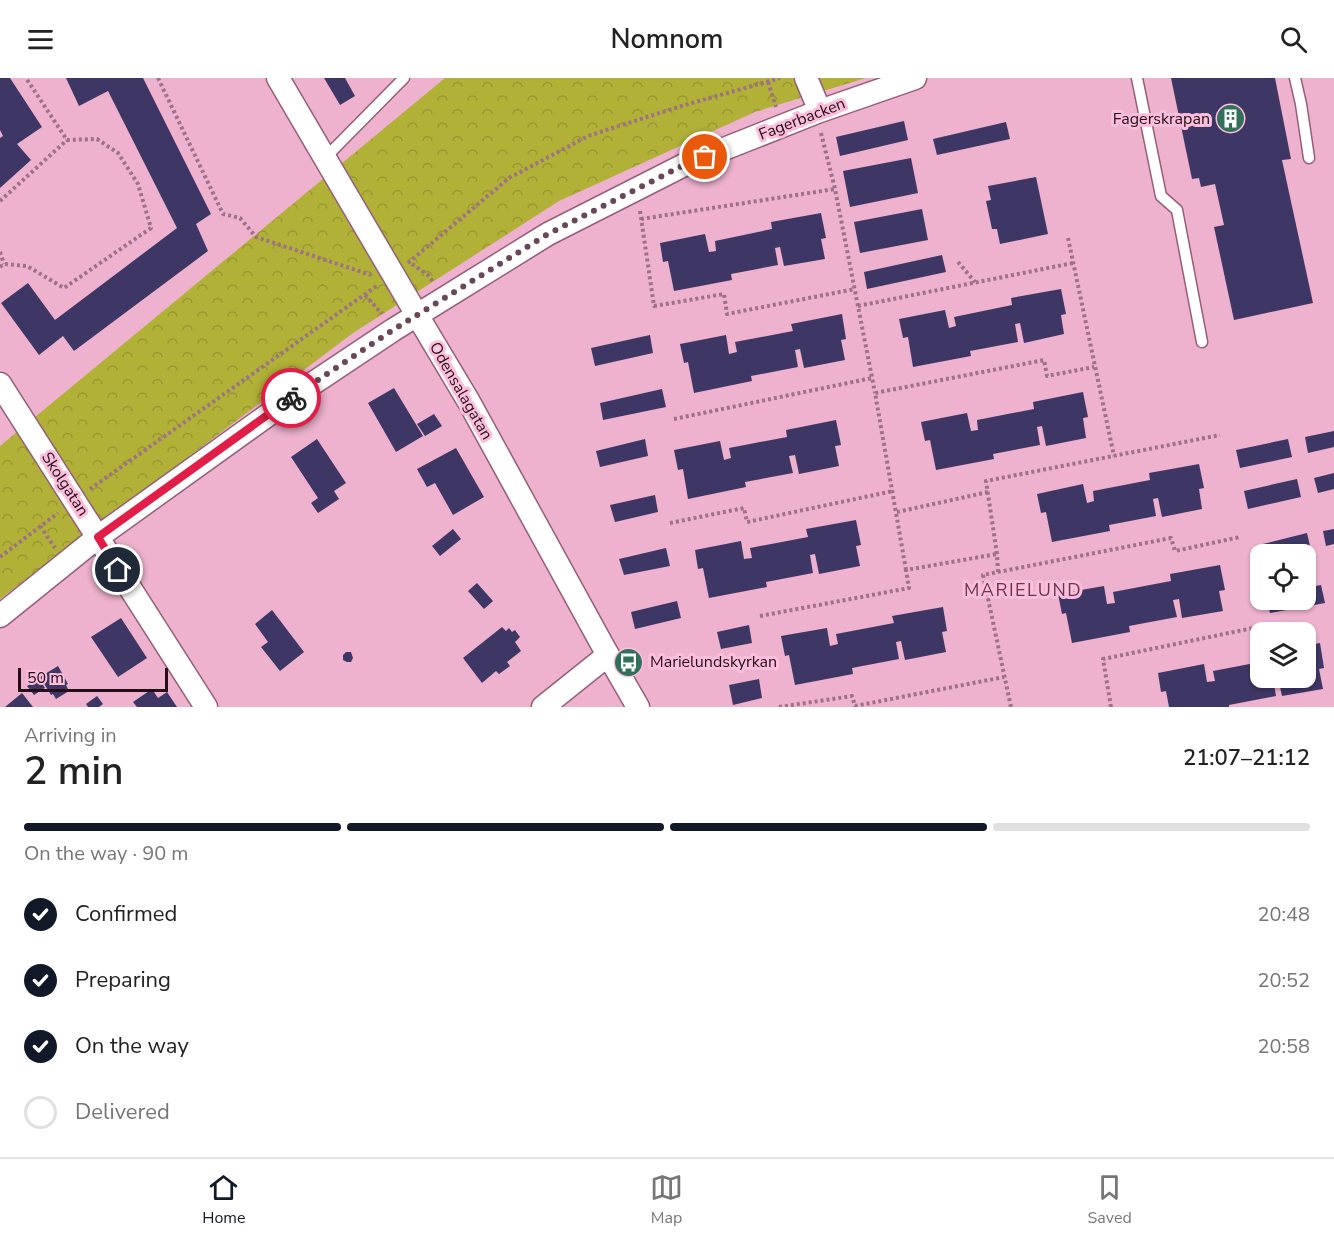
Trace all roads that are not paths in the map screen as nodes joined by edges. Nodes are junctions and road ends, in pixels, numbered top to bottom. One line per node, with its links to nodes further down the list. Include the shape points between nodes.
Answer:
1 (278, 78): 8 (street, Odensalagatan)
2 (404, 78): 8 (lane)
3 (806, 78): 7 (street)
4 (915, 78): 7 (street, Fagerbacken)
5 (1137, 78): 11 (lane, via 1161,196 1177,210)
6 (1295, 78): 9 (lane)
7 (820, 111): 10 (street, Fagerbacken, via 686,164 548,234)
8 (325, 158): 10 (street, Odensalagatan)
9 (1309, 158)
10 (417, 315): 13 (street, Fagerbacken, via 300,392); 15 (street, Odensalagatan)
11 (1202, 342)
12 (0, 384): 13 (street, Skolgatan)
13 (98, 537): 14 (street, Fagerbacken); 16 (street, Skolgatan)
14 (0, 616)
15 (608, 655): 17 (street); 18 (street, Odensalagatan)
16 (206, 707)
17 (543, 707)
18 (638, 707)

